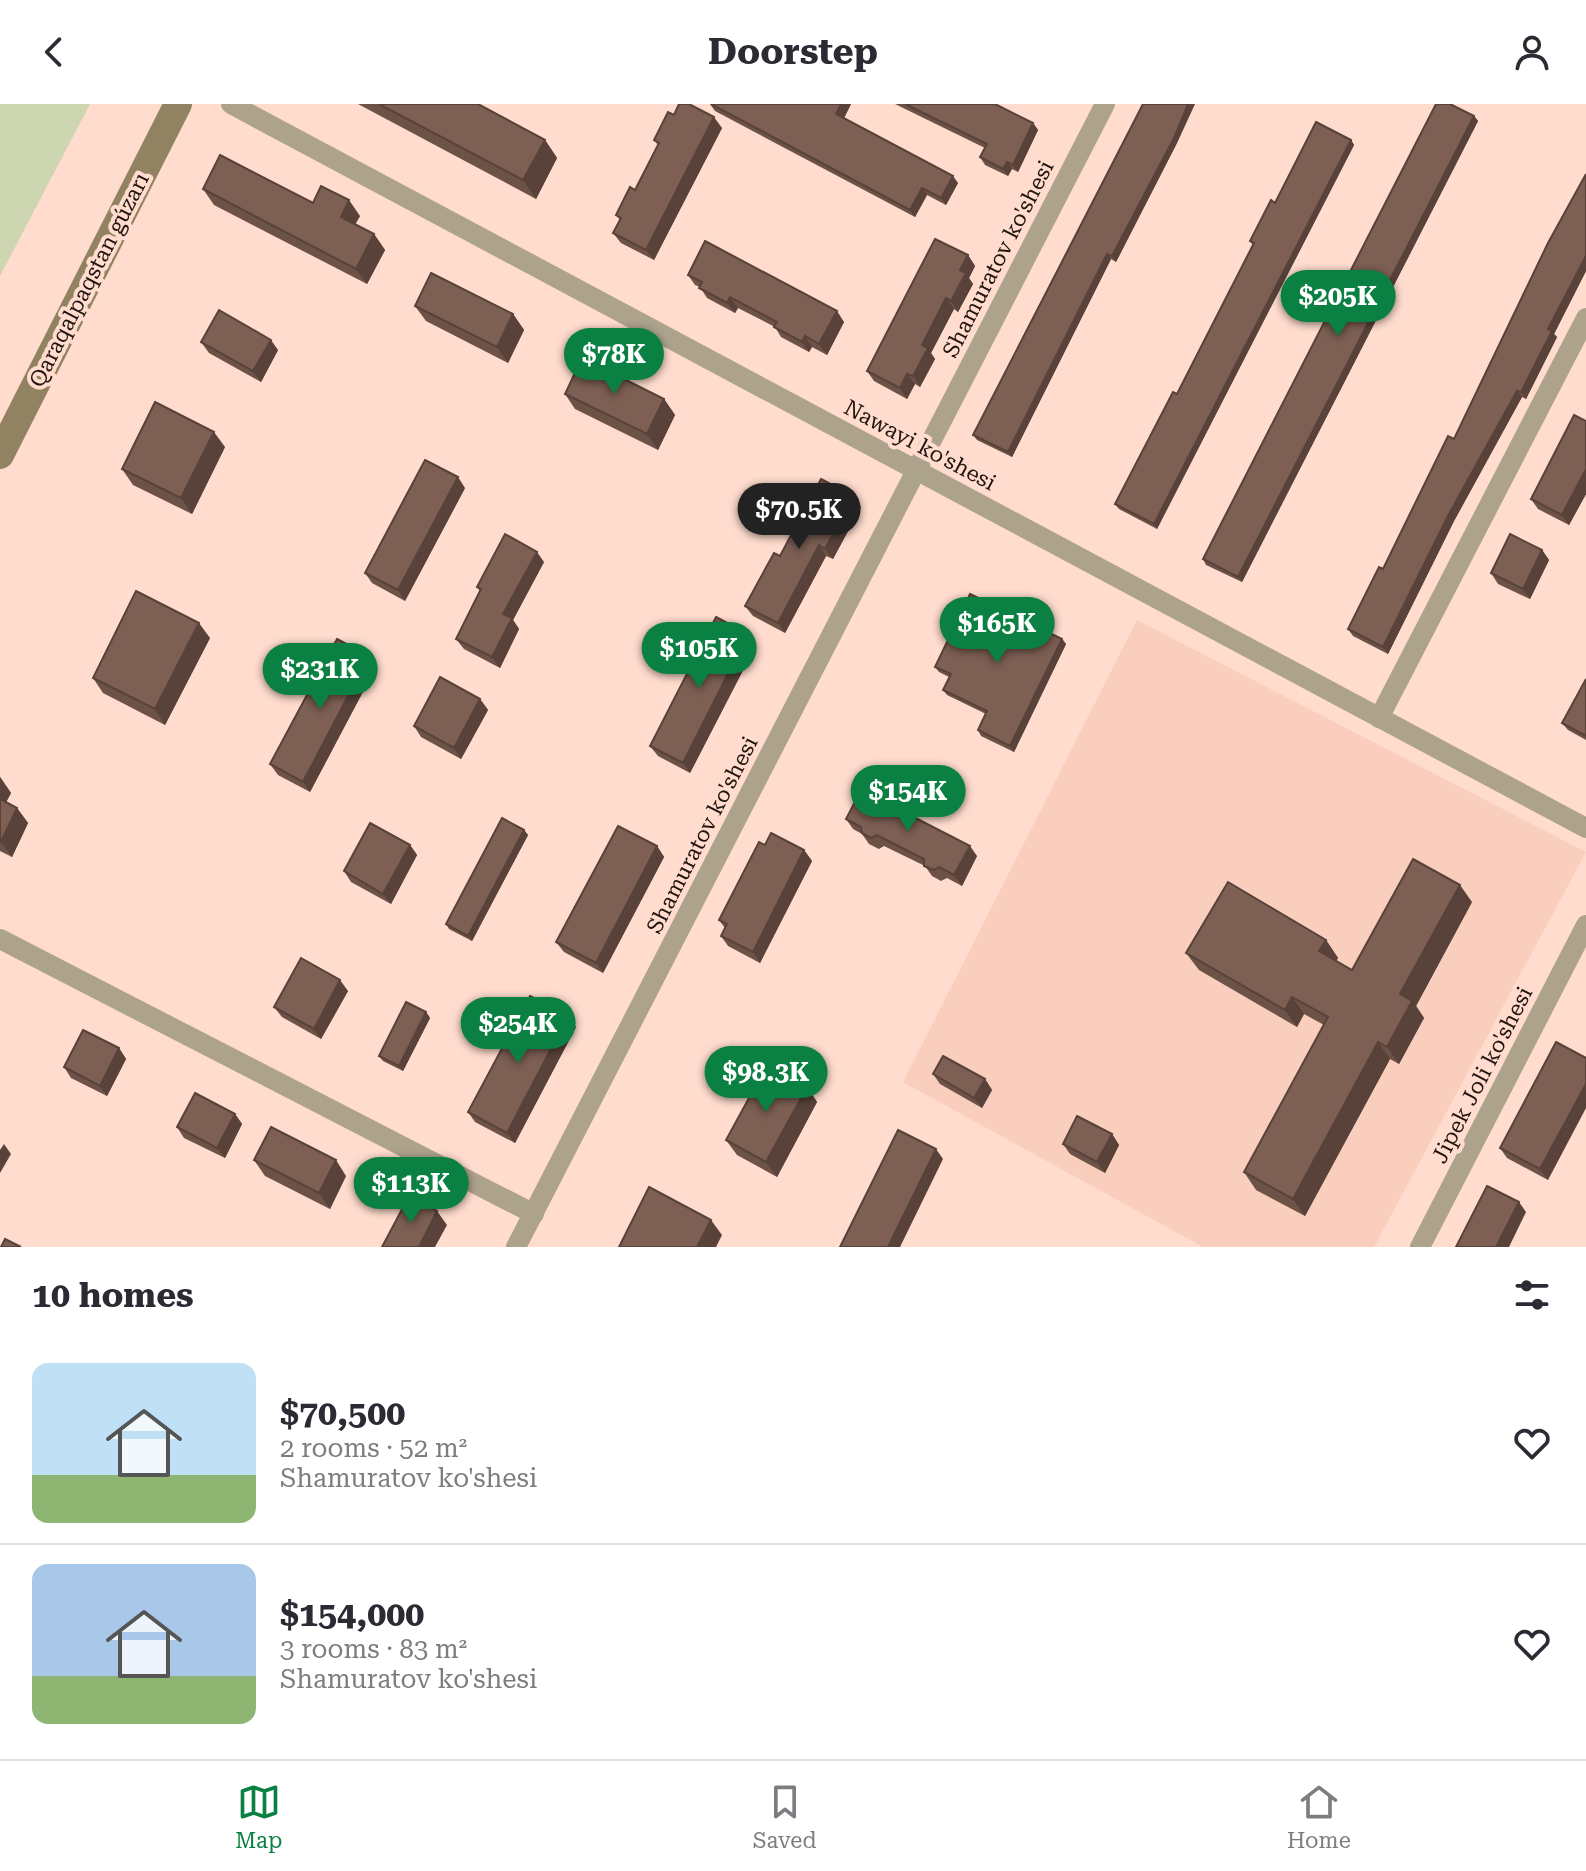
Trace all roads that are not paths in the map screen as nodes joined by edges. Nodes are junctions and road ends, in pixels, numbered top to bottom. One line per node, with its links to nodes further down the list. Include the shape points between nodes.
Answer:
1 (178, 104): 5 (street, Qaraqalpaqstan gúzarı)
2 (231, 104): 6 (street, Nawayi ko'shesi)
3 (1105, 104): 6 (street, Shamuratov ko'shesi)
4 (1586, 318): 7 (street)
5 (0, 455)
6 (916, 471): 7 (street, Nawayi ko'shesi); 11 (street, Shamuratov ko'shesi)
7 (1379, 718): 8 (street, Nawayi ko'shesi)
8 (1586, 828)
9 (1586, 925): 13 (street, Jipek Joli ko'shesi)
10 (0, 939): 11 (street)
11 (534, 1214): 12 (street, Shamuratov ko'shesi)
12 (516, 1247)
13 (1420, 1247)

